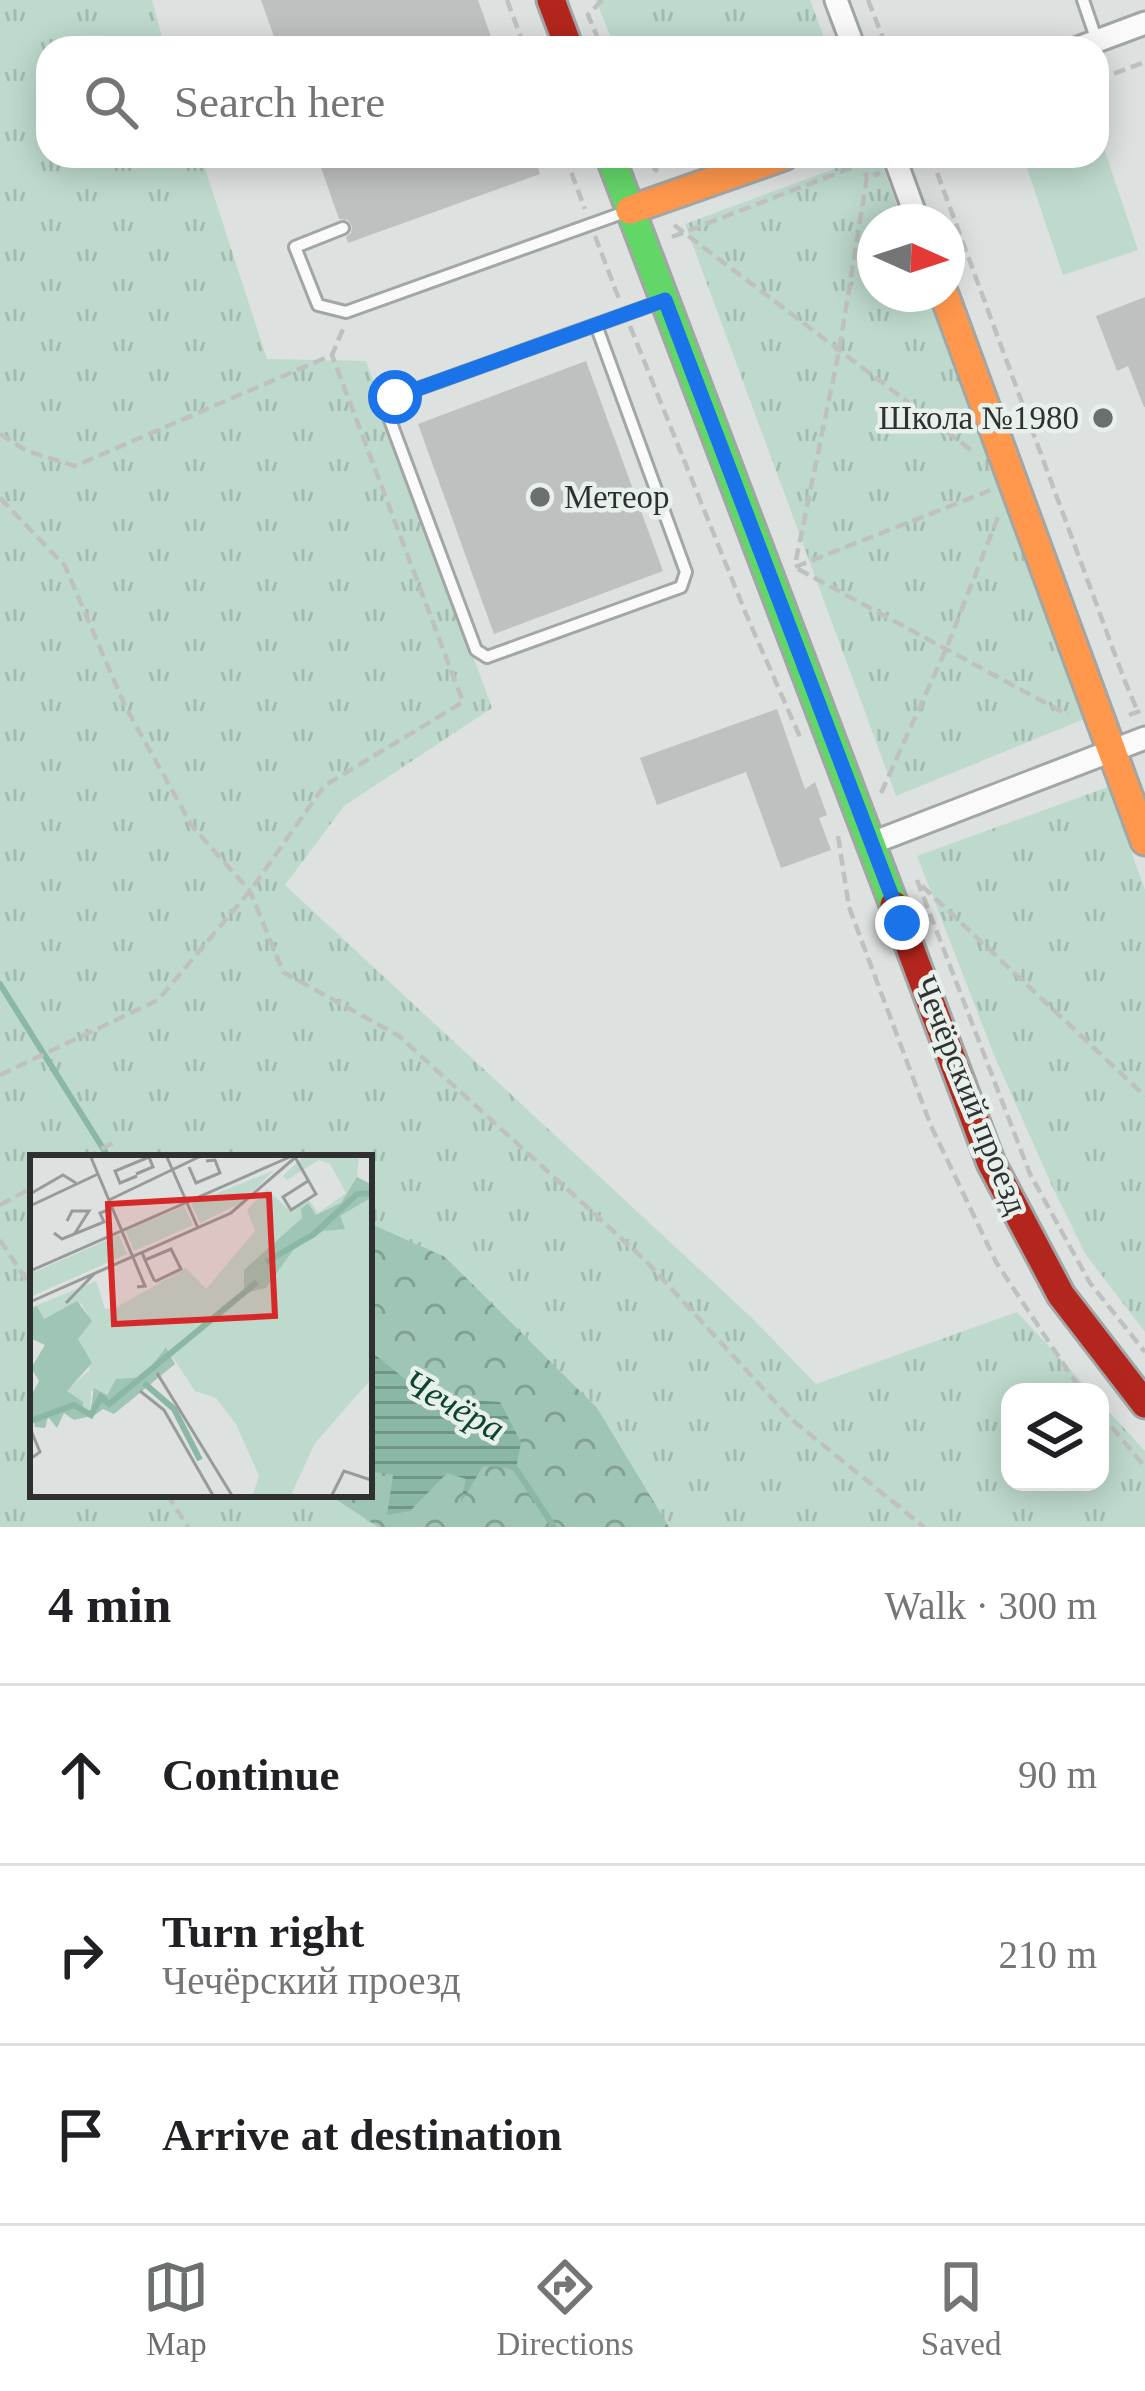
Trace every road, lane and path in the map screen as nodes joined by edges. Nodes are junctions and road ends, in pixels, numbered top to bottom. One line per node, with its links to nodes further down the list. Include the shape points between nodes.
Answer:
1 (506, 0): 8 (path)
2 (551, 0): 9 (main road)
3 (602, 0): 10 (path, via 588,15)
4 (836, 0): 11 (street)
5 (868, 0): 12 (path)
6 (1083, 0): 13 (lane)
7 (1145, 23): 14 (street)
8 (520, 36)
9 (564, 36)
10 (597, 36)
11 (850, 36)
12 (882, 36)
13 (1086, 36)
14 (1109, 36)
15 (1145, 62): 16 (path)
16 (1109, 76)
17 (570, 168): 30 (path)
18 (614, 168): 28 (main road, Чечёрский проезд)
19 (652, 168): 29 (path)
20 (758, 168): 29 (main road)
21 (851, 168): 32 (path)
22 (863, 168): 26 (path)
23 (883, 168): 26 (path)
24 (899, 168): 27 (street)
25 (935, 168): 47 (path)
26 (867, 177): 38 (path)
27 (912, 204)
28 (630, 210): 29 (main road); 30 (lane); 33 (main road, Чечёрский проезд)
29 (669, 210): 32 (path); 32 (path, via 672,237)
30 (591, 224): 34 (lane); 36 (path)
31 (343, 228): 34 (lane, via 295,248 318,305)
32 (685, 232): 38 (path)
33 (665, 300): 36 (lane); 54 (main road, Чечёрский проезд)
34 (346, 312): 39 (path)
35 (951, 312): 42 (main road)
36 (625, 314): 37 (lane); 48 (path)
37 (596, 325): 37 (lane, via 395,397 387,412 476,650 487,657 681,586 686,572)
38 (839, 351): 41 (path); 44 (path)
39 (332, 355): 40 (path, via 75,466); 55 (path, via 463,702 324,786)
40 (0, 434)
41 (977, 455)
42 (1012, 482): 44 (path); 45 (path); 50 (main road)
43 (0, 498): 55 (path, via 65,566 125,706 192,826)
44 (795, 567): 45 (path)
45 (946, 647): 46 (path); 51 (path)
46 (1053, 704)
47 (1138, 711)
48 (800, 737)
49 (1145, 738): 50 (street)
50 (1111, 750): 53 (main road); 54 (street)
51 (881, 794)
52 (836, 826): 65 (path, via 849,907 931,1126 996,1262)
53 (1143, 835)
54 (872, 843): 66 (main road, Чечёрский проезд, via 991,1162 1061,1295)
55 (250, 891): 56 (path, via 158,1000); 71 (path, via 283,972 399,1036 645,1260 791,1419)
56 (0, 1075)
57 (1145, 1096): 64 (path, via 917,882 1030,1174 1090,1283)
58 (116, 1141): 59 (path)
59 (91, 1155)
60 (30, 1189): 61 (path)
61 (0, 1205)
62 (0, 1240): 63 (path)
63 (30, 1285)
64 (1145, 1352)
65 (1076, 1383)
66 (1145, 1404)
67 (1109, 1424): 68 (path)
68 (1145, 1467)
69 (169, 1497): 70 (path)
70 (188, 1527)
71 (924, 1527)

